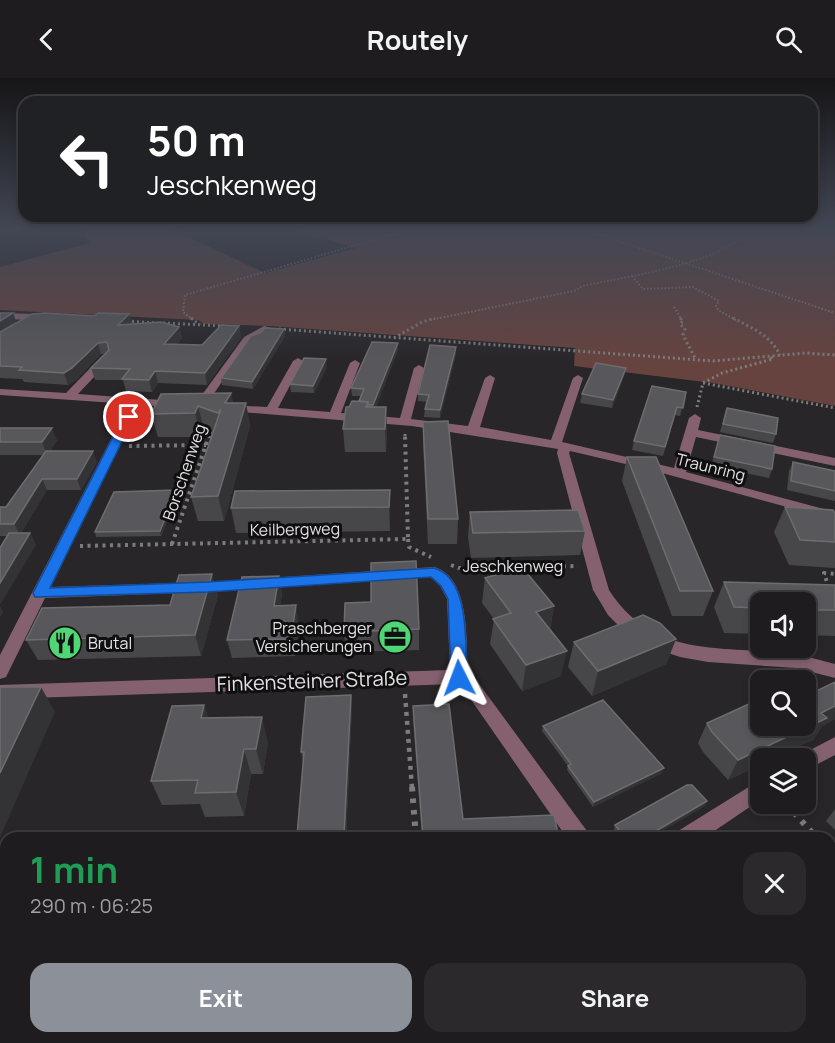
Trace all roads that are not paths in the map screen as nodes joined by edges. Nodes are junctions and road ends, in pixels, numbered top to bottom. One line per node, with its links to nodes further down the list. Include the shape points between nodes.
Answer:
1 (0, 316): 3 (street, via 40,317)
2 (267, 328): 13 (street, via 247,339)
3 (20, 329)
4 (107, 358): 11 (street)
5 (298, 361): 14 (street)
6 (355, 363): 15 (street)
7 (419, 368): 17 (street)
8 (490, 378): 18 (street)
9 (578, 378): 20 (street)
10 (0, 392): 11 (street, Traunring)
11 (69, 397): 12 (street, Traunring)
12 (136, 402): 13 (street, Traunring); 24 (street)
13 (200, 406): 14 (street, Traunring)
14 (271, 411): 15 (street, Traunring)
15 (334, 416): 17 (street, Traunring)
16 (695, 418): 19 (street)
17 (405, 421): 18 (street, Traunring)
18 (473, 430): 20 (street, Traunring)
19 (692, 432): 21 (street); 22 (street)
20 (560, 446): 22 (street, Traunring); 25 (street, via 601,590 614,611 638,632 656,642 699,653 796,661)
21 (835, 462)
22 (679, 475): 23 (street, Traunring)
23 (835, 516)
24 (40, 593): 26 (street); 27 (street, Jeschkenweg, via 198,588 434,572 455,599)
25 (835, 671)
26 (0, 672)
27 (459, 678): 28 (street, Finkensteiner Straße); 32 (street, via 471,686)
28 (0, 692)
29 (835, 745): 30 (street)
30 (816, 756)
31 (750, 796): 33 (street)
32 (575, 832)
33 (695, 832)

